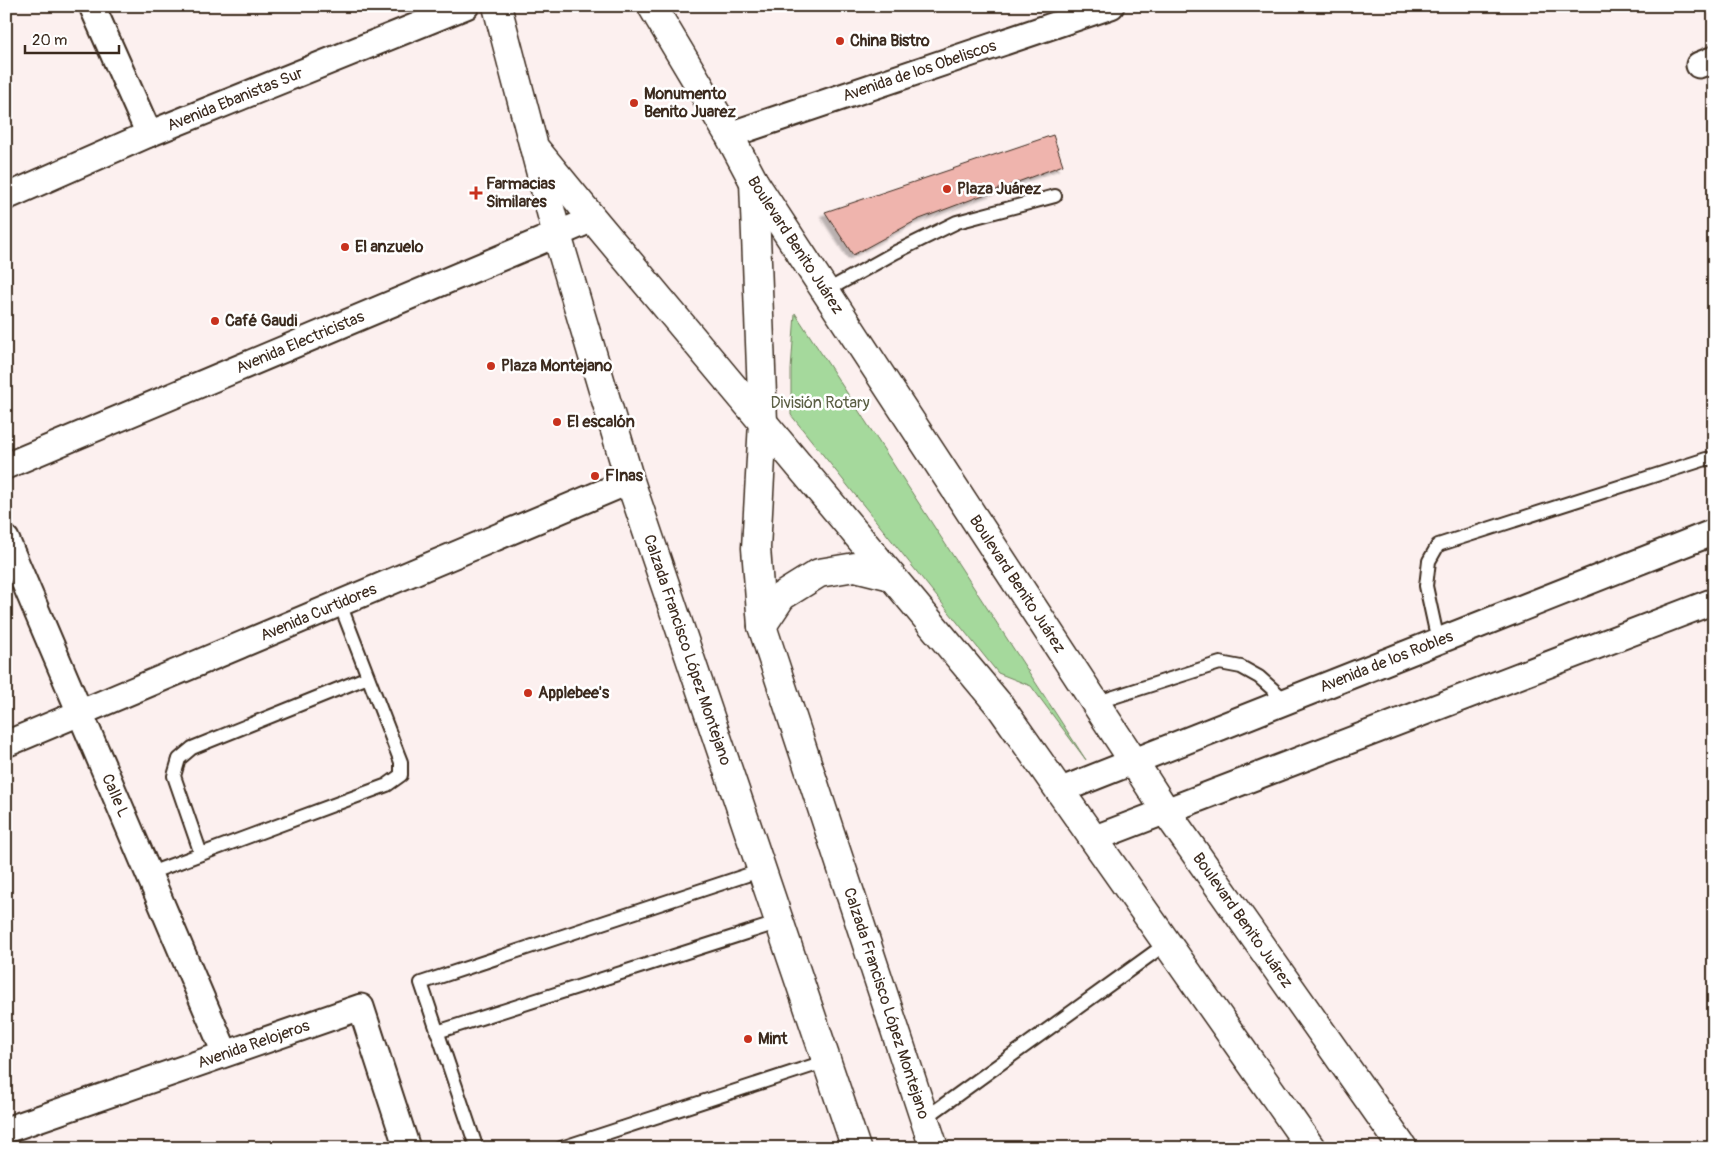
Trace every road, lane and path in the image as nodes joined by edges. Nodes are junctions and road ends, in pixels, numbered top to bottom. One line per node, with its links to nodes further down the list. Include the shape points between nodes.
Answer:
1 (92, 6): 6 (street)
2 (466, 6): 6 (street, Avenida Ebanistas Sur)
3 (497, 6): 8 (main road, Calzada Francisco López Montejano)
4 (652, 6): 7 (main road, Boulevard Benito Juárez)
5 (1111, 6): 7 (street, Avenida de los Obeliscos)
6 (149, 134): 11 (street, Avenida Ebanistas Sur)
7 (729, 135): 9 (main road, Boulevard Benito Juárez)
8 (534, 147): 12 (main road); 13 (main road, Calzada Francisco López Montejano)
9 (754, 182): 14 (main road, Boulevard Benito Juárez); 15 (main road, Calzada Francisco López Montejano)
10 (1055, 196): 14 (lane, via 957,222)
11 (6, 197)
12 (593, 219): 13 (street, Avenida Electricistas); 15 (main road)
13 (557, 235): 17 (street, Avenida Electricistas); 18 (main road, Calzada Francisco López Montejano)
14 (826, 291): 28 (main road, Boulevard Benito Juárez)
15 (763, 422): 21 (main road); 24 (main road, Calzada Francisco López Montejano, via 756,548)
16 (1714, 459): 25 (lane, via 1438,545 1429,561 1426,586)
17 (6, 466)
18 (630, 482): 23 (street, Avenida Curtidores); 36 (main road, Calzada Francisco López Montejano)
19 (1714, 532): 25 (street, Avenida de los Robles)
20 (6, 539): 29 (street, Calle L)
21 (891, 576): 24 (main road, via 855,567 819,573 782,596); 32 (main road, via 1000,706)
22 (1714, 601): 33 (street)
23 (340, 604): 26 (lane); 29 (street, Avenida Curtidores)
24 (762, 626): 43 (main road, Calzada Francisco López Montejano)
25 (1438, 641): 27 (street, Avenida de los Robles)
26 (368, 677): 35 (lane, via 192,748 179,758 174,776); 35 (lane, via 401,762 401,775 387,785)
27 (1286, 701): 28 (lane, via 1241,666 1220,664); 31 (street, Avenida de los Robles)
28 (1095, 703): 31 (main road, Boulevard Benito Juárez)
29 (79, 713): 30 (street, Avenida Curtidores); 37 (street, Calle L)
30 (6, 744)
31 (1134, 762): 32 (street, Avenida de los Robles); 33 (main road, Boulevard Benito Juárez)
32 (1060, 791): 34 (main road)
33 (1165, 810): 34 (street); 51 (main road, Boulevard Benito Juárez)
34 (1093, 838): 39 (main road)
35 (201, 854): 37 (lane)
36 (762, 870): 38 (main road, Calzada Francisco López Montejano); 40 (lane, via 421,983)
37 (150, 872): 41 (street, Calle L)
38 (780, 922): 40 (lane); 42 (main road, Calzada Francisco López Montejano)
39 (1167, 943): 43 (lane); 50 (main road)
40 (436, 1032): 46 (lane)
41 (225, 1053): 44 (street, Avenida Relojeros); 45 (street, Avenida Relojeros, via 361,1007)
42 (827, 1061): 47 (lane); 48 (main road, Calzada Francisco López Montejano)
43 (924, 1119): 49 (main road, Calzada Francisco López Montejano)
44 (6, 1130)
45 (407, 1148)
46 (478, 1148)
47 (561, 1148)
48 (856, 1148)
49 (934, 1148)
50 (1311, 1148)
51 (1403, 1148)

